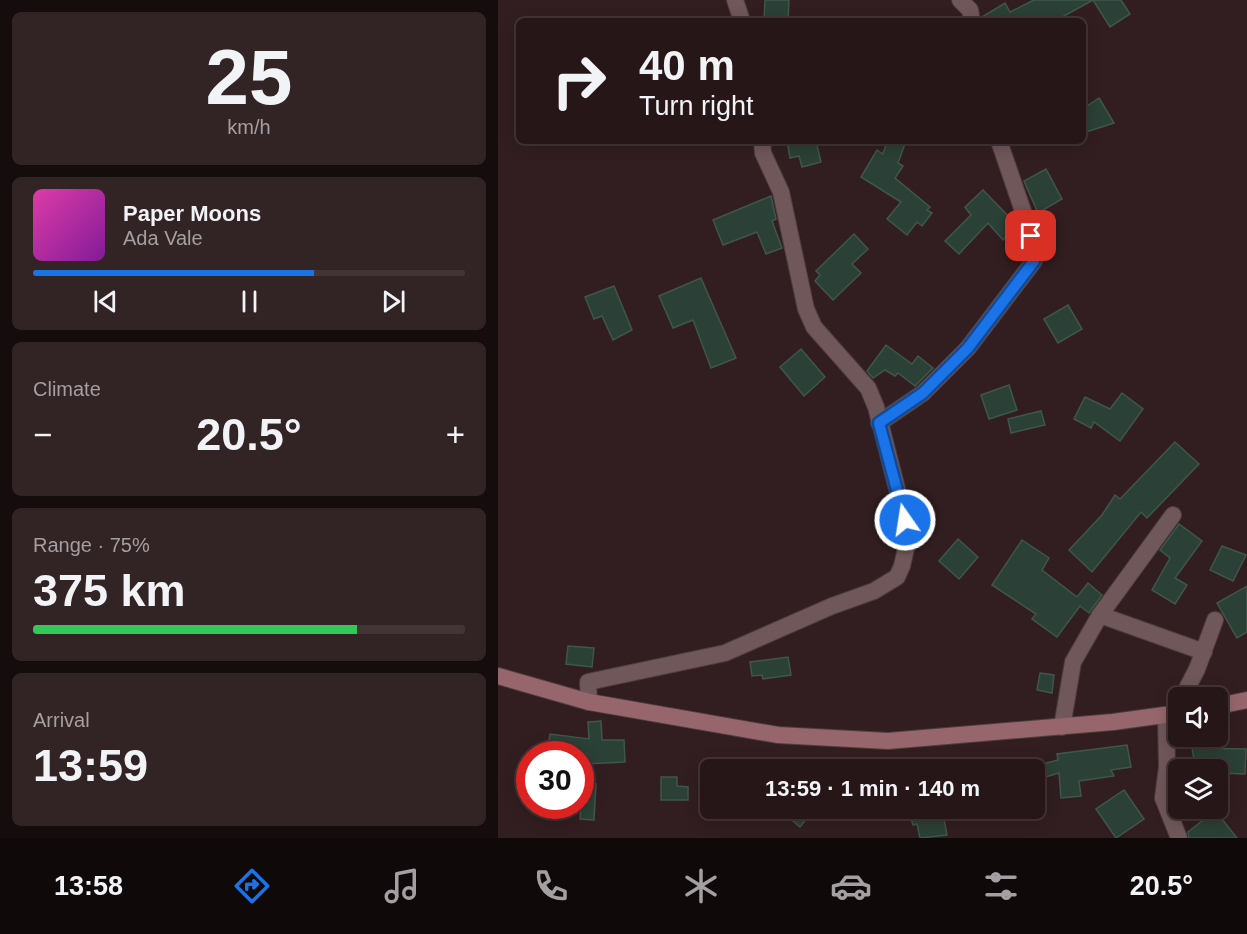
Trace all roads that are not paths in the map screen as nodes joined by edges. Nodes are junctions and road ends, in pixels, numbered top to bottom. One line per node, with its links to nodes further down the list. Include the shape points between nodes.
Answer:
1 (735, 0): 3 (street)
2 (960, 0): 4 (street, via 970,10)
3 (741, 18)
4 (971, 18)
5 (762, 144): 7 (street, via 782,192 806,309 814,327 868,388)
6 (1000, 144): 7 (street, via 1036,249 1034,261 968,348 923,393)
7 (879, 423): 15 (street, via 905,520 907,544 897,577 857,599 725,652 588,682)
8 (1173, 515): 9 (street)
9 (1100, 615): 11 (street); 20 (street, via 1073,662)
10 (1215, 620): 11 (street)
11 (1204, 652): 13 (street)
12 (498, 676): 15 (main road)
13 (1189, 687)
14 (1247, 700): 16 (main road)
15 (589, 702): 20 (main road, via 778,735 888,741)
16 (1228, 704)
17 (1168, 706): 19 (street)
18 (1168, 715): 19 (main road)
19 (1147, 717): 20 (main road)
20 (1062, 727)
21 (1169, 747): 22 (street, via 1163,798)
22 (1179, 838)

